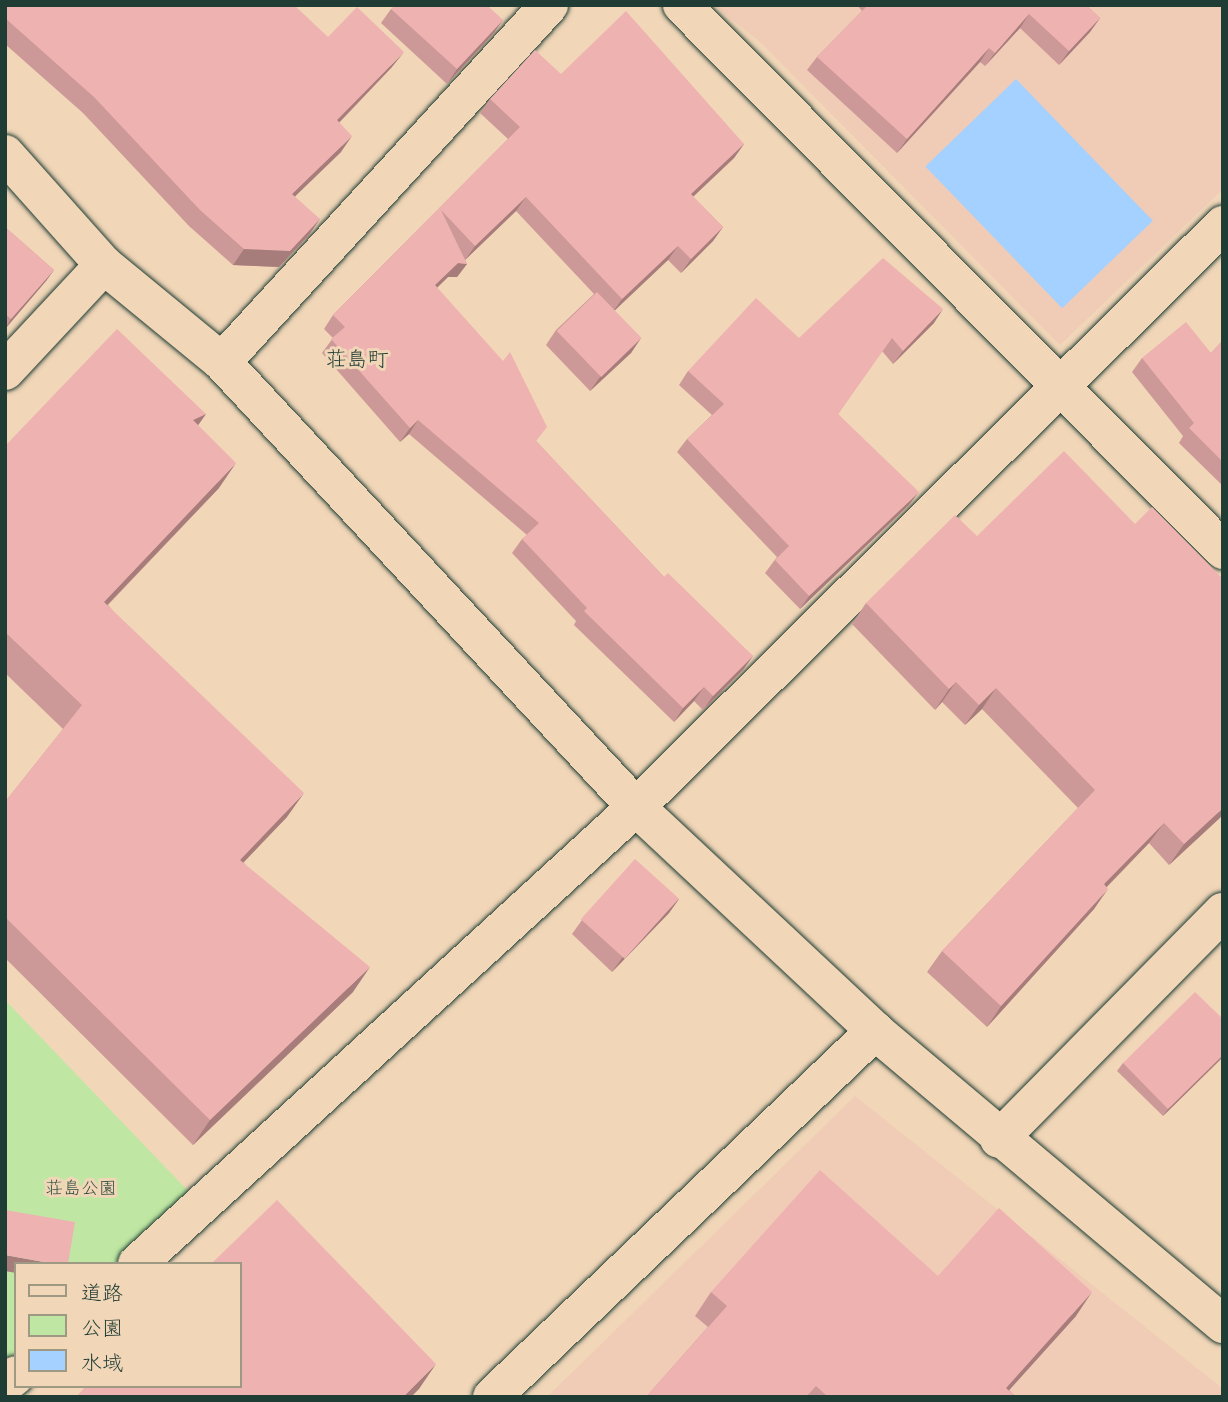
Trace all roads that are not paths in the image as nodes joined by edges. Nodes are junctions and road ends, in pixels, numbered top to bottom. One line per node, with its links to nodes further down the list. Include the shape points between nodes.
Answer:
1 (549, 5): 6 (street)
2 (682, 5): 8 (street)
3 (5, 154): 5 (street)
4 (1223, 225): 8 (street)
5 (104, 265): 6 (street); 7 (street)
6 (222, 362): 10 (street)
7 (5, 371)
8 (1059, 385): 9 (street); 10 (street)
9 (1223, 550)
10 (636, 807): 12 (street); 14 (street)
11 (1223, 912): 13 (street)
12 (875, 1031): 13 (street); 16 (street)
13 (999, 1139): 15 (street)
14 (139, 1262)
15 (1223, 1324)
16 (492, 1397)

